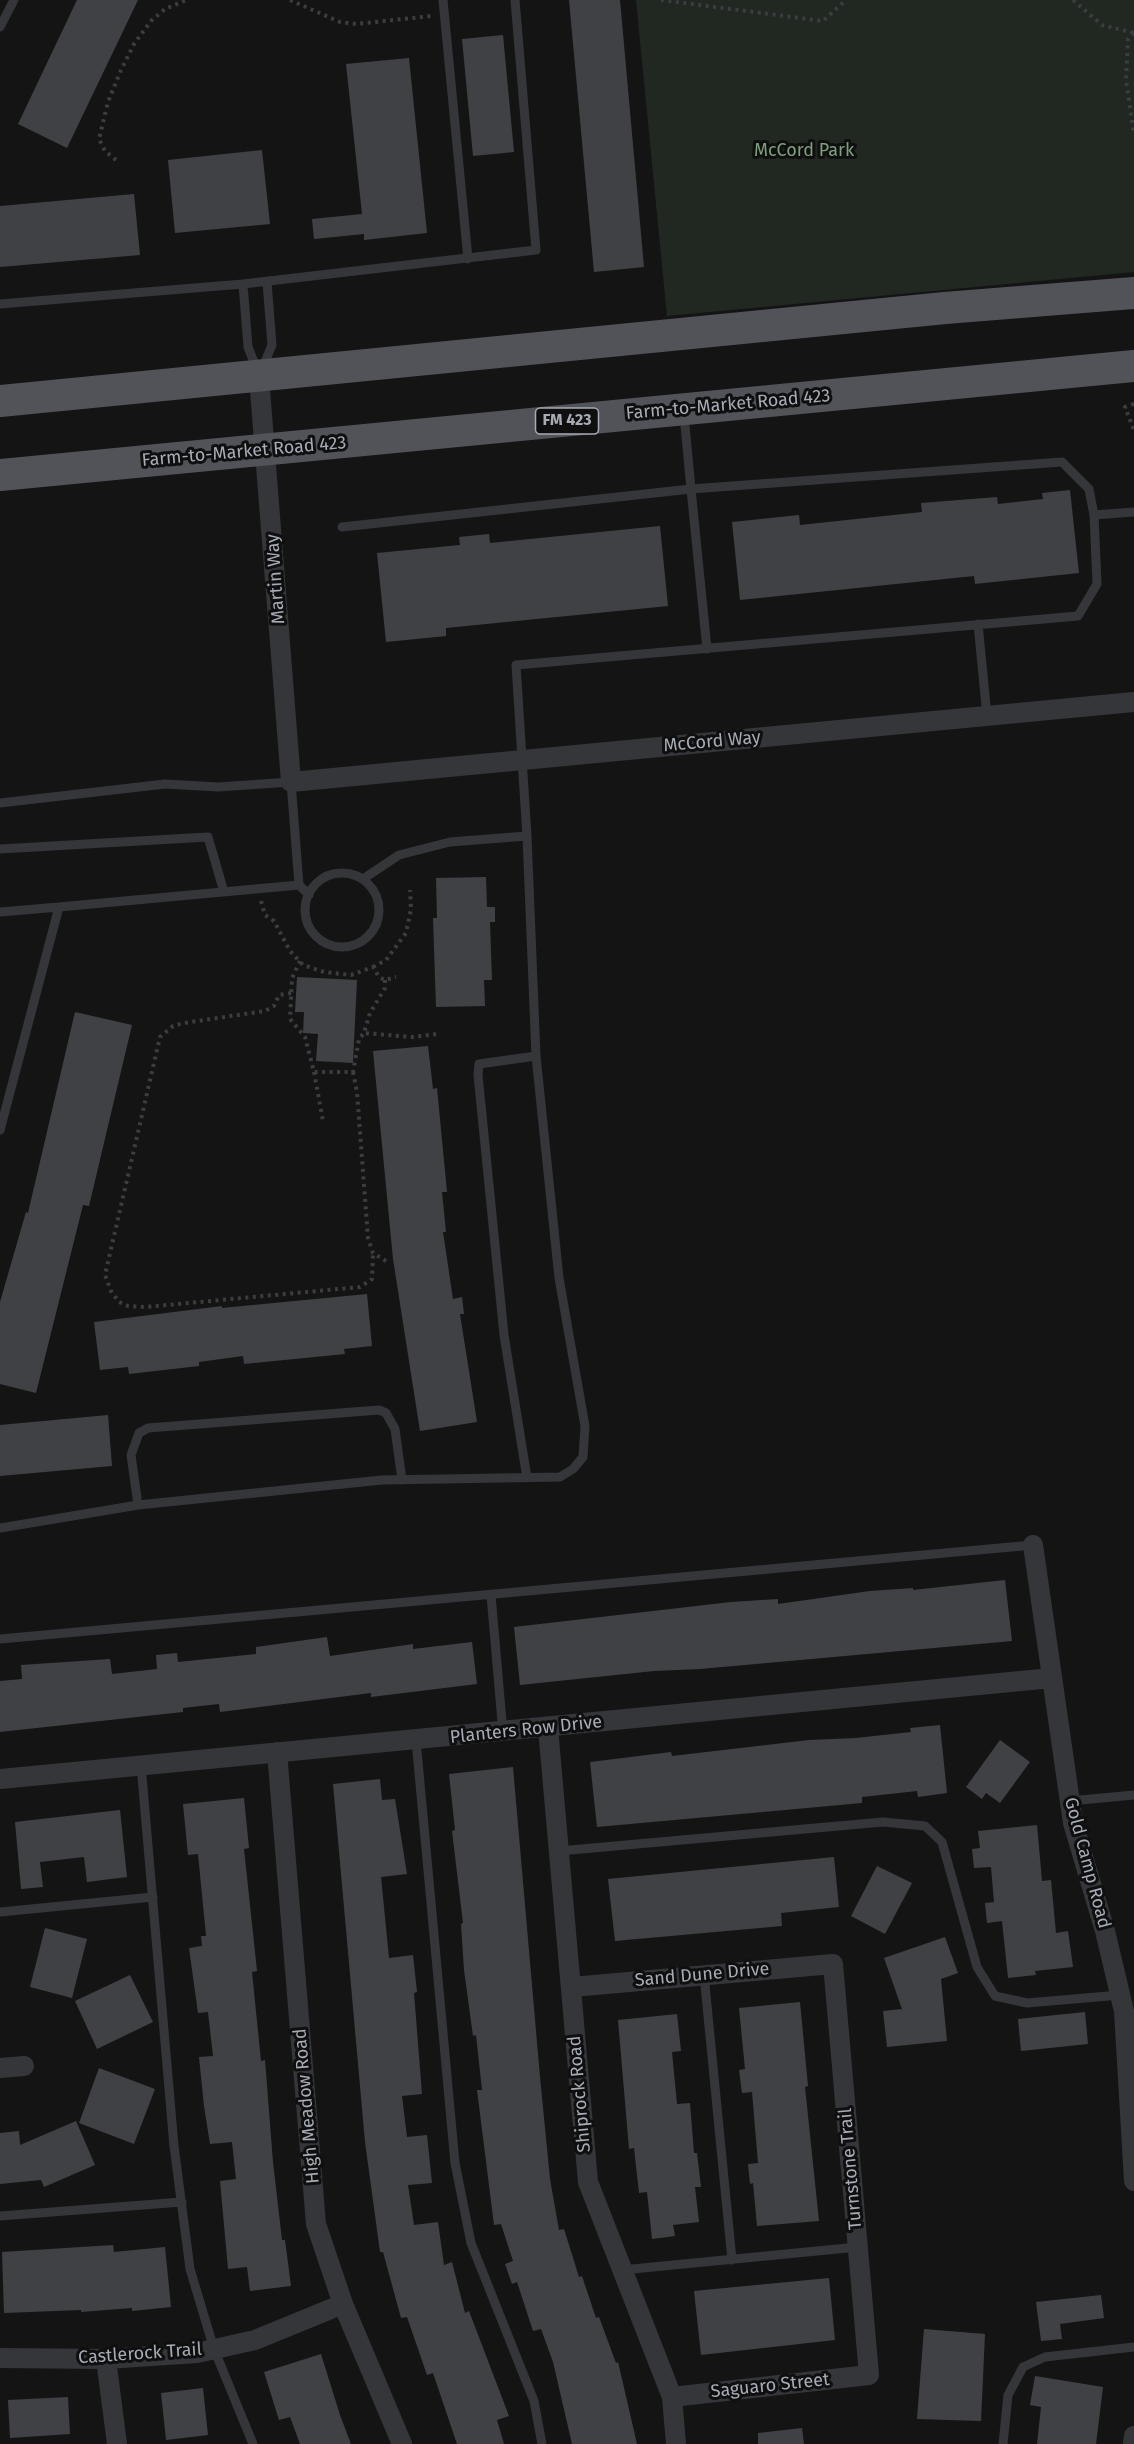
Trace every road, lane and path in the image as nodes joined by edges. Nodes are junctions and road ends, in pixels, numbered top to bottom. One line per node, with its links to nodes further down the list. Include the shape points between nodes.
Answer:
1 (14, 0): 10 (lane)
2 (186, 0): 13 (path, via 165,9 151,21 121,70 99,139)
3 (290, 0): 9 (path, via 340,22 356,24)
4 (443, 0): 9 (lane)
5 (515, 0): 14 (lane, via 536,250)
6 (661, 0): 7 (path, via 823,21)
7 (846, 0)
8 (1073, 0): 11 (path, via 1102,25)
9 (445, 15): 14 (lane)
10 (0, 27)
11 (1134, 33): 12 (path, via 1128,39 1126,81)
12 (1134, 134)
13 (116, 160)
14 (468, 259): 15 (lane)
15 (267, 282): 16 (lane); 20 (lane, via 272,345)
16 (243, 284): 18 (lane); 20 (lane, via 248,347)
17 (1134, 293): 20 (main road, via 945,308)
18 (0, 304)
19 (1134, 366): 23 (main road, Farm-to-Market Road 423 / FM 423)
20 (260, 377): 21 (main road); 25 (street, Martin Way)
21 (0, 401)
22 (1134, 404): 24 (path, via 1125,407)
23 (683, 410): 25 (main road, Farm-to-Market Road 423 / FM 423); 27 (lane)
24 (1134, 430)
25 (266, 450): 26 (main road, Farm-to-Market Road 423 / FM 423); 36 (street, Martin Way)
26 (0, 475)
27 (691, 489): 29 (lane, via 1062,462 1089,489); 30 (lane); 32 (lane)
28 (1134, 512): 29 (lane)
29 (1094, 515): 31 (lane, via 1097,584 1078,616)
30 (342, 527)
31 (978, 624): 32 (lane); 34 (lane)
32 (707, 649): 35 (lane, via 516,665)
33 (1134, 702): 34 (street, McCord Way)
34 (987, 716): 35 (street, McCord Way)
35 (521, 760): 36 (street, McCord Way); 38 (lane)
36 (291, 782): 37 (lane, via 218,787 165,784); 41 (lane)
37 (0, 803)
38 (527, 836): 40 (lane, via 450,842 399,855); 55 (lane)
39 (0, 849): 44 (lane, via 208,837)
40 (363, 879): 45 (lane, via 332,875); 45 (lane, via 376,895 379,916 370,934 352,946 332,945 314,934 306,915)
41 (299, 885): 42 (lane); 45 (lane)
42 (260, 888): 44 (lane); 48 (path, via 265,915 274,921)
43 (410, 890): 49 (path, via 406,933 386,960)
44 (224, 892): 46 (lane)
45 (309, 894)
46 (59, 907): 47 (lane); 59 (lane)
47 (0, 912)
48 (300, 962): 49 (path, via 324,972 351,975); 52 (path, via 292,978)
49 (373, 967): 51 (path, via 379,978)
50 (396, 977): 51 (path)
51 (385, 980): 53 (path, via 386,988 370,1012)
52 (291, 993): 56 (path, via 290,1019 305,1037); 60 (path, via 279,995 274,1006 265,1011 184,1023 160,1037 105,1275 120,1302 146,1307 360,1287 372,1279)
53 (364, 1033): 54 (path, via 412,1038); 57 (path, via 359,1039)
54 (438, 1034)
55 (536, 1056): 62 (lane, via 559,1278 586,1441 583,1457 573,1469 560,1477); 62 (lane, via 479,1064 478,1075 504,1335)
56 (314, 1072): 57 (path); 58 (path)
57 (353, 1072): 60 (path, via 365,1211)
58 (323, 1121)
59 (0, 1130)
60 (373, 1253): 61 (path)
61 (389, 1263)
62 (527, 1478): 63 (lane)
63 (402, 1480): 64 (lane); 64 (lane, via 395,1429 386,1413 379,1410 148,1428 139,1433 131,1455)
64 (138, 1505): 65 (lane)
65 (0, 1528)
66 (1033, 1545): 67 (lane); 69 (street, Gold Camp Road)
67 (491, 1594): 68 (lane); 71 (lane)
68 (0, 1639)
69 (1052, 1678): 70 (street, Planters Row Drive); 77 (street, Gold Camp Road)
70 (548, 1728): 71 (street, Planters Row Drive); 78 (street, Shiprock Road)
71 (503, 1733): 72 (street, Planters Row Drive)
72 (416, 1740): 73 (street, Planters Row Drive); 106 (lane, via 455,2163 471,2243 534,2401)
73 (277, 1752): 74 (street, Planters Row Drive); 95 (street, High Meadow Road, via 316,2224)
74 (141, 1765): 75 (street, Planters Row Drive); 79 (lane)
75 (0, 1779)
76 (1134, 1795): 77 (lane)
77 (1070, 1801): 84 (street, Gold Camp Road, via 1072,1823)
78 (559, 1851): 83 (street, Shiprock Road); 84 (lane, via 883,1822 925,1826 942,1842 977,1967 995,1996 1027,2002)
79 (153, 1897): 80 (lane); 90 (lane)
80 (0, 1912)
81 (833, 1964): 82 (street, Sand Dune Drive); 92 (street, Turnstone Trail)
82 (704, 1975): 83 (street, Sand Dune Drive); 93 (lane)
83 (572, 1987): 94 (street, Shiprock Road, via 588,2182)
84 (1120, 1995): 85 (street, Gold Camp Road)
85 (1131, 2065): 88 (street, Gold Camp Road)
86 (24, 2066): 87 (street)
87 (0, 2067)
88 (1133, 2156): 89 (street, Gold Camp Road)
89 (1134, 2181)
90 (182, 2202): 91 (lane); 97 (lane, via 190,2269)
91 (0, 2216)
92 (858, 2247): 93 (lane); 100 (street, Turnstone Trail)
93 (732, 2260): 94 (lane)
94 (622, 2270): 101 (street, Shiprock Road)
95 (343, 2304): 97 (street, Castlerock Trail, via 255,2340); 105 (street, High Meadow Road)
96 (1134, 2347): 108 (lane, via 1045,2357 1023,2367 1008,2395)
97 (214, 2349): 99 (street, Castlerock Trail); 104 (lane)
98 (0, 2358): 99 (street, Castlerock Trail)
99 (106, 2359): 103 (street)
100 (869, 2375): 101 (street, Saguaro Street)
101 (672, 2397): 107 (street, Shiprock Road)
102 (1134, 2436): 109 (street)
103 (117, 2444)
104 (254, 2444)
105 (402, 2444)
106 (542, 2444)
107 (676, 2444)
108 (1002, 2444)
109 (1133, 2444)

